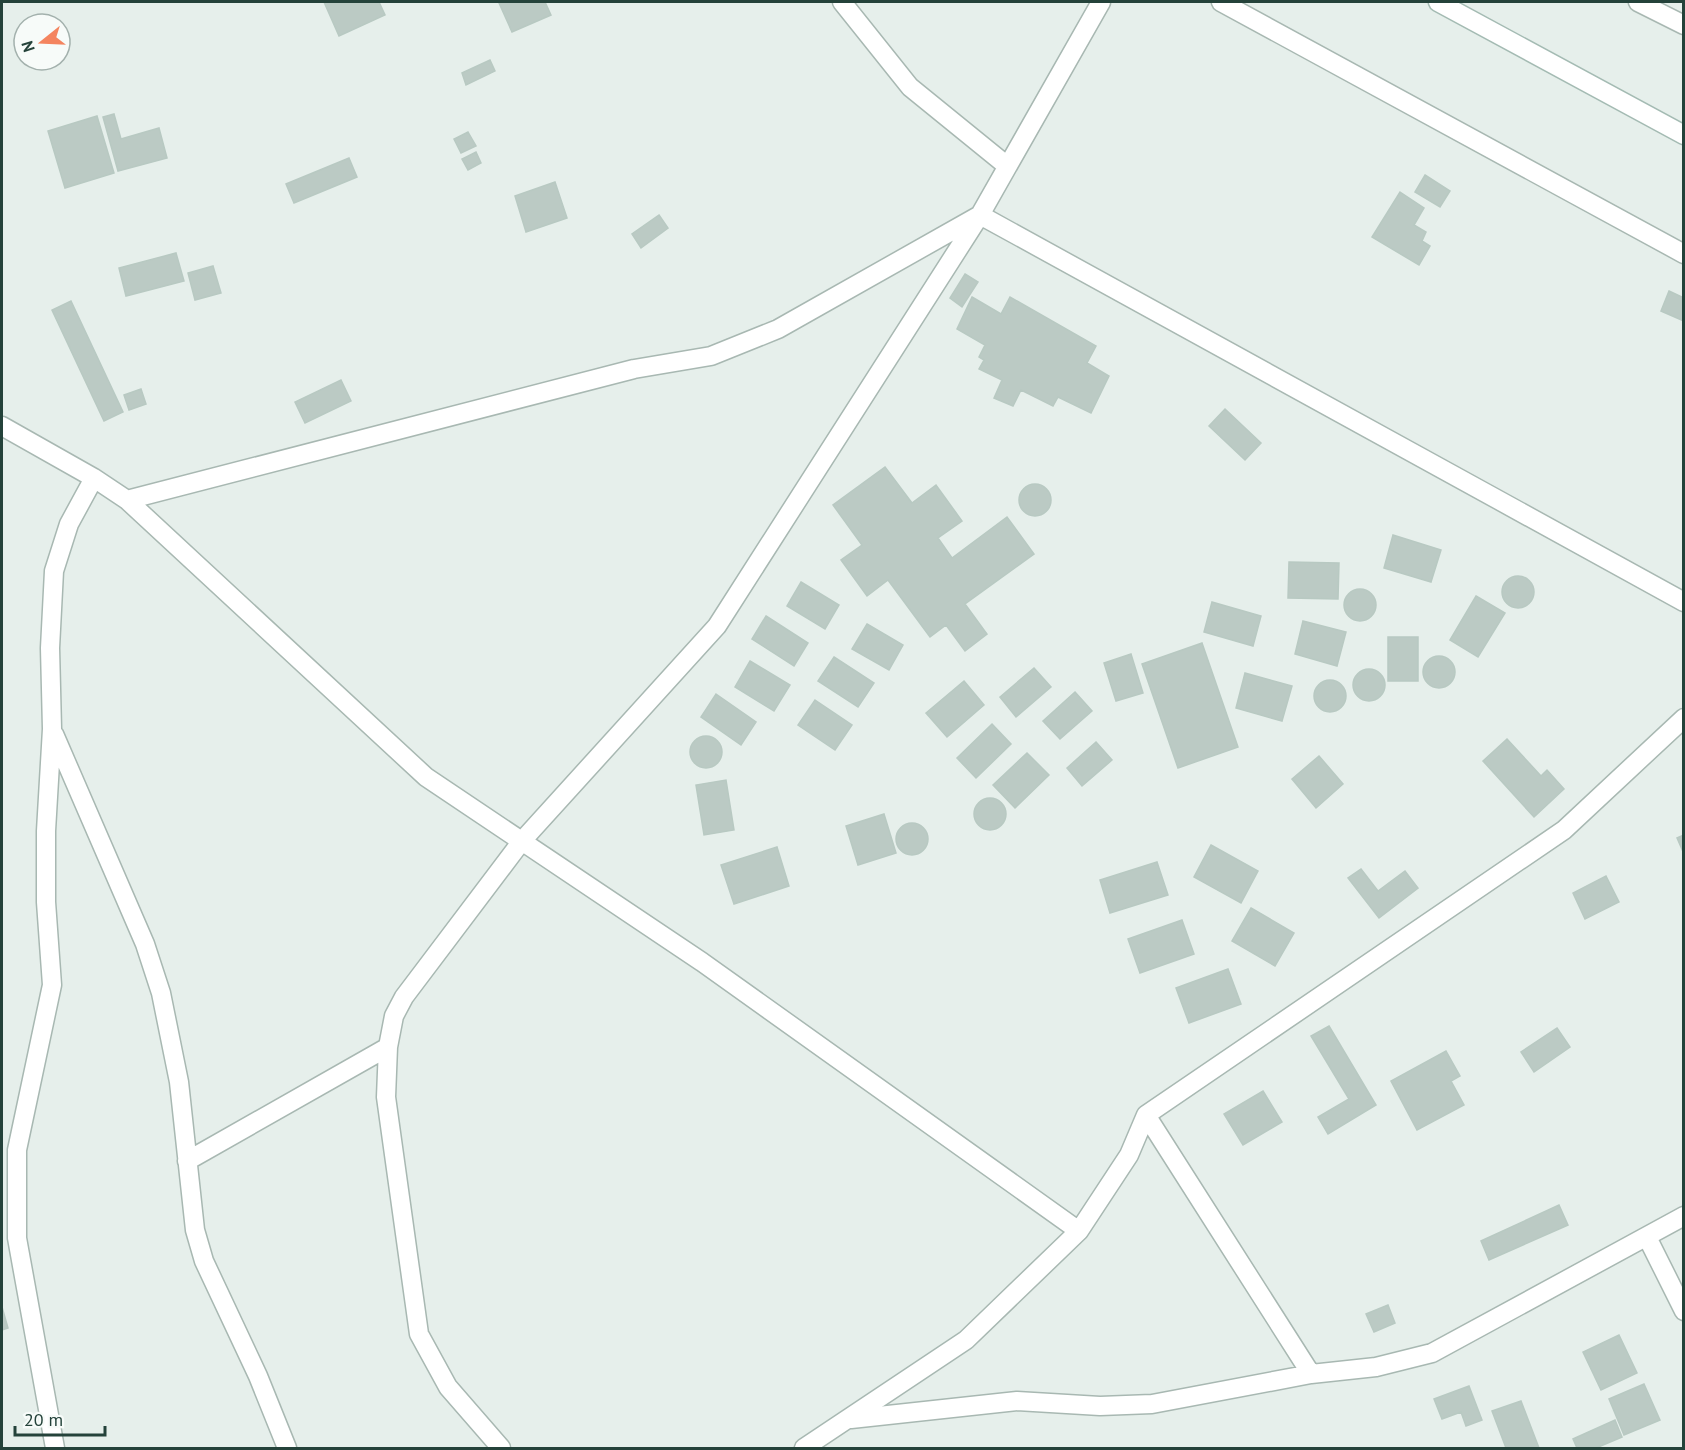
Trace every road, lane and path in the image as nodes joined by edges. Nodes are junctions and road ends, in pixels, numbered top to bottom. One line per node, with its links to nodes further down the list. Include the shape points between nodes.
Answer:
1 (842, 2): 8 (street, via 910,87)
2 (1101, 2): 8 (street)
3 (1221, 2): 10 (street)
4 (1438, 2): 7 (street)
5 (1638, 2): 6 (street)
6 (1683, 24)
7 (1683, 135)
8 (1006, 165): 9 (street)
9 (980, 215): 13 (street, via 818,308 711,356 634,369); 14 (street); 17 (street, via 717,626)
10 (1683, 254)
11 (2, 426): 12 (street)
12 (94, 478): 13 (street); 16 (street, via 69,524 54,571 50,648)
13 (127, 500): 17 (street, via 426,777)
14 (1683, 602)
15 (1683, 718): 19 (street, via 1564,830)
16 (52, 729): 20 (street, via 145,944 161,993 179,1082); 27 (street, via 46,831 51,985 17,1150 17,1238)
17 (520, 842): 18 (street, via 404,997 394,1016); 22 (street, via 702,962)
18 (388, 1047): 20 (street); 29 (street, via 386,1097 419,1334 448,1387)
19 (1146, 1116): 22 (street, via 1129,1155); 25 (street)
20 (188, 1161): 28 (street, via 195,1230 204,1261)
21 (1683, 1216): 23 (street)
22 (1079, 1231): 26 (street, via 966,1340)
23 (1647, 1237): 24 (street); 25 (street, via 1432,1353 1376,1367)
24 (1683, 1311)
25 (1311, 1374): 26 (street, via 1152,1404 1100,1406 1017,1401)
26 (850, 1419): 30 (street)
27 (55, 1449)
28 (287, 1449)
29 (501, 1449)
30 (804, 1449)

